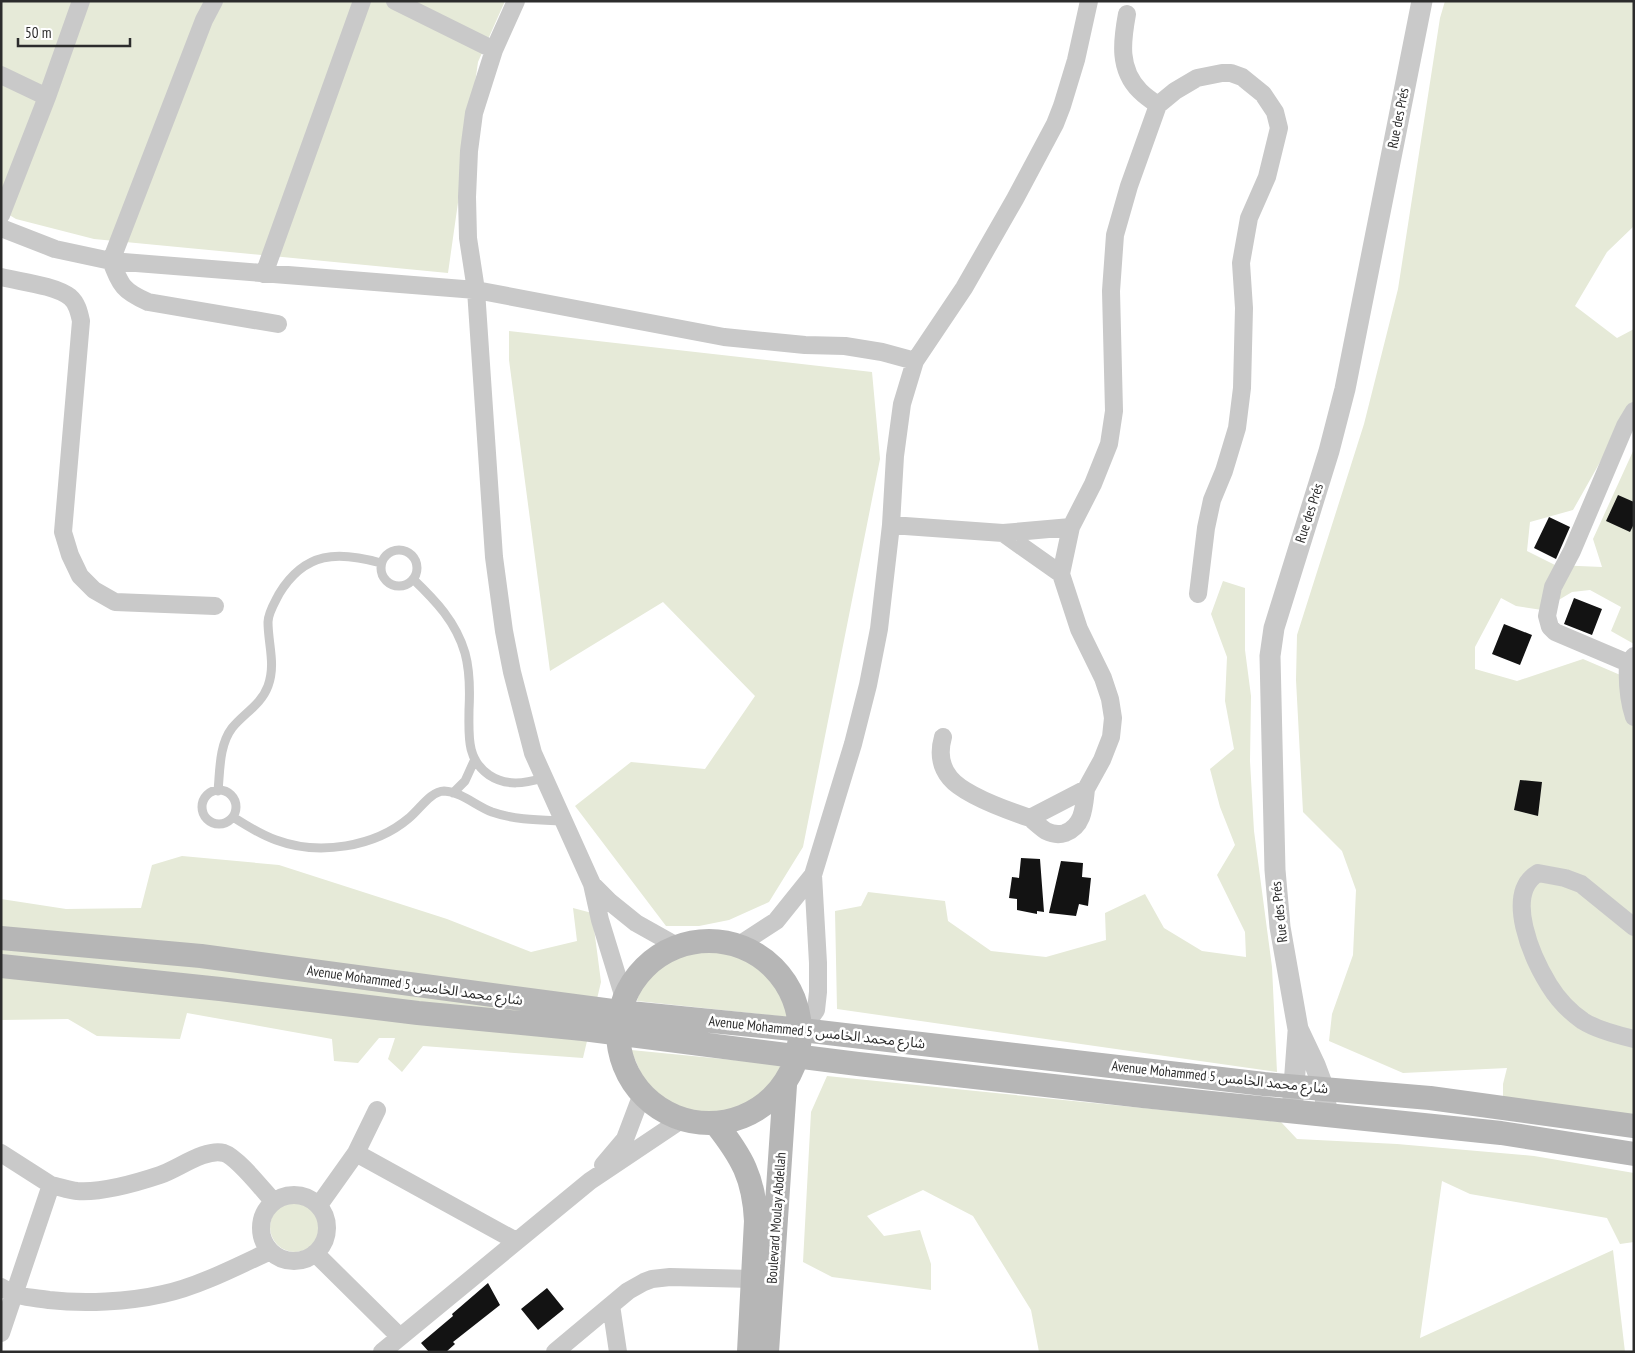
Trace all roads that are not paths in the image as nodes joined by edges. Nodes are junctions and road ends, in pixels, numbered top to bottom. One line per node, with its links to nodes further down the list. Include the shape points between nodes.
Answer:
1 (81, 1): 11 (street)
2 (214, 1): 15 (street)
3 (362, 1): 16 (street)
4 (395, 1): 9 (street)
5 (516, 1): 9 (street)
6 (1089, 1): 20 (street, via 1076,60 1055,124 969,279)
7 (1422, 1): 49 (street, Rue des Prés, via 1345,389 1271,647 1275,870 1280,927)
8 (1127, 14): 12 (street, via 1122,47 1128,73 1139,90)
9 (494, 50): 18 (street, via 474,113 469,151 468,238)
10 (1, 75): 11 (street)
11 (47, 97): 13 (street)
12 (1158, 106): 23 (street, via 1115,235 1111,291 1114,411 1109,444); 28 (street, via 1175,91 1198,78 1231,74 1263,94 1275,112 1279,128 1267,177 1249,218 1241,263 1244,308 1242,388 1237,428 1212,500)
13 (1, 215)
14 (1, 228): 15 (street, via 54,249)
15 (112, 261): 16 (street); 19 (street, via 120,283 131,295 148,302)
16 (264, 274): 18 (street)
17 (1, 277): 29 (street, via 54,289 70,297 78,308 81,321 64,532 80,576 94,590 115,602)
18 (476, 290): 20 (street, via 724,337 846,346); 34 (street, via 494,557 504,631 533,753)
19 (278, 324)
20 (915, 361): 22 (street, via 902,404)
21 (1634, 411): 30 (street, via 1572,551 1552,587 1547,616 1555,632)
22 (891, 525): 24 (street); 41 (street, via 868,685)
23 (1071, 527): 24 (street); 26 (street)
24 (1003, 533): 26 (street)
25 (381, 563): 27 (lane, via 382,575 391,584 403,586); 27 (lane, via 393,550 410,553 417,569); 36 (lane, via 348,556 328,556 310,563 285,584 268,620 272,671 268,687 231,730 221,759)
26 (1062, 574): 35 (street, via 1079,629 1103,678 1113,718 1111,737)
27 (413, 579): 33 (lane, via 451,620 465,654 469,679 468,734)
28 (1198, 594)
29 (215, 606)
30 (1631, 660): 31 (street, via 1627,694)
31 (1634, 717)
32 (943, 737): 39 (street, via 940,749 942,762 950,778 1007,811)
33 (475, 759): 34 (lane, via 484,772 495,779 527,783); 37 (lane, via 465,781)
34 (544, 778): 40 (street)
35 (1086, 789): 39 (street); 39 (street, via 1084,808 1076,827 1056,834)
36 (218, 791): 38 (lane, via 225,791 233,798 236,807); 38 (lane, via 206,798 202,809 204,814 218,824)
37 (453, 792): 38 (lane, via 435,794 405,822 384,835 332,848 279,841); 40 (lane, via 493,812)
38 (233, 817)
39 (1030, 818)
40 (564, 821): 42 (street)
41 (813, 875): 45 (street, via 776,921); 50 (street, via 818,992 816,1010)
42 (592, 884): 46 (street, via 636,923); 48 (street)
43 (1634, 927): 51 (street, via 1581,884 1538,873 1524,887 1523,922 1538,966 1550,987 1584,1022)
44 (1, 938): 48 (main road, Avenue Mohammed 5 شارع محمد الخامس, via 201,956)
45 (739, 945): 46 (main road, via 705,941); 50 (main road, via 769,962 791,989)
46 (677, 946): 48 (main road, via 655,958 637,976)
47 (1, 966): 48 (main road, Avenue Mohammed 5 شارع محمد الخامس, via 582,1029)
48 (620, 1015): 50 (main road, Avenue Mohammed 5 شارع محمد الخامس); 52 (main road, Avenue Mohammed 5 شارع محمد الخامس); 56 (main road, via 620,1056)
49 (1298, 1029): 54 (street, Rue des Prés); 55 (street, Rue des Prés)
50 (802, 1030): 52 (main road); 54 (main road, Avenue Mohammed 5 شارع محمد الخامس)
51 (1634, 1039)
52 (799, 1056): 53 (main road); 58 (main road, Avenue Mohammed 5 شارع محمد الخامس)
53 (785, 1085): 61 (main road, via 766,1105 742,1118); 82 (main road, Boulevard Moulay Abdellah)
54 (1295, 1086): 55 (main road, Avenue Mohammed 5 شارع محمد الخامس); 58 (street, Rue des Prés)
55 (1324, 1089): 59 (street, Rue des Prés); 62 (main road, Avenue Mohammed 5 شارع محمد الخامس, via 1430,1098)
56 (642, 1094): 60 (main road, via 660,1110); 66 (street, via 625,1139)
57 (376, 1110): 64 (street)
58 (1292, 1112): 59 (main road, Avenue Mohammed 5 شارع محمد الخامس)
59 (1326, 1116): 65 (main road, Avenue Mohammed 5 شارع محمد الخامس, via 1501,1133)
60 (682, 1120): 61 (main road); 66 (street)
61 (716, 1124): 73 (main road, Boulevard Moulay Abdellah, via 732,1144 752,1186 756,1221)
62 (1634, 1126)
63 (1, 1153): 67 (street)
64 (356, 1154): 69 (street); 70 (street)
65 (1634, 1154)
66 (590, 1180): 70 (street)
67 (51, 1185): 68 (street, via 78,1191 131,1184 216,1152 237,1162); 74 (street)
68 (273, 1201): 69 (street, via 292,1194 312,1199); 71 (street, via 261,1220 264,1242)
69 (319, 1205): 72 (street, via 328,1225 323,1245)
70 (516, 1241): 77 (street)
71 (270, 1251): 72 (street, via 278,1257 298,1261); 74 (street, via 165,1294 66,1302)
72 (315, 1254): 77 (street)
73 (753, 1279): 75 (street, via 652,1279 636,1286); 81 (main road, Boulevard Moulay Abdellah)
74 (7, 1291): 76 (street)
75 (611, 1305): 79 (street); 80 (street)
76 (1, 1333)
77 (400, 1337): 78 (street)
78 (382, 1352)
79 (555, 1352)
80 (618, 1352)
81 (749, 1352)
82 (767, 1352)

